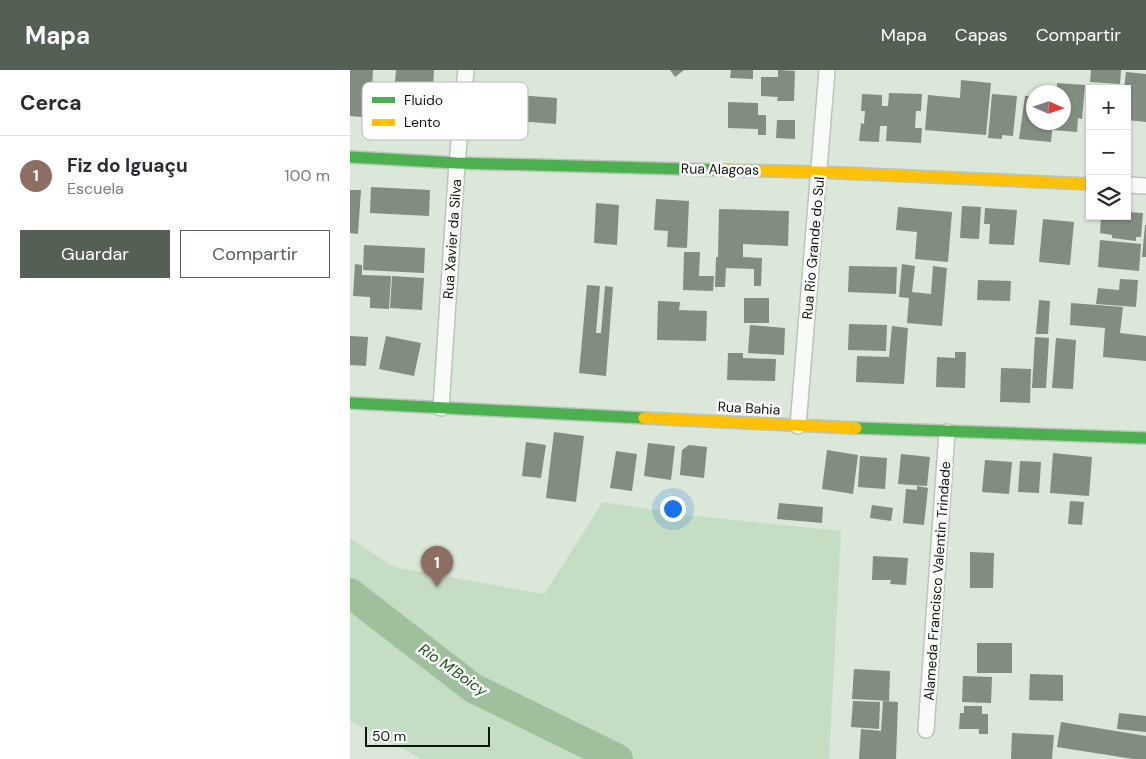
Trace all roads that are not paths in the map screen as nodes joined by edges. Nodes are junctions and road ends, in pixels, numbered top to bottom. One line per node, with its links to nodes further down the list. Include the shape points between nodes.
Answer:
1 (827, 70): 5 (street, Rua Rio Grande do Sul)
2 (459, 140): 4 (street, Rua Xavier da Silva)
3 (350, 157): 4 (street, Rua Alagoas)
4 (457, 163): 5 (street, Rua Alagoas); 10 (street, Rua Xavier da Silva)
5 (819, 172): 6 (street, Rua Alagoas); 11 (street, Rua Rio Grande do Sul)
6 (1086, 184)
7 (1131, 185): 8 (street)
8 (1146, 186)
9 (350, 403): 10 (street, Rua Bahia)
10 (441, 408): 11 (street, Rua Bahia)
11 (798, 426): 12 (street, Rua Bahia)
12 (948, 432): 13 (street, Rua Bahia); 14 (street, Alameda Francisco Valentin Trindade)
13 (1146, 438)
14 (926, 730)

